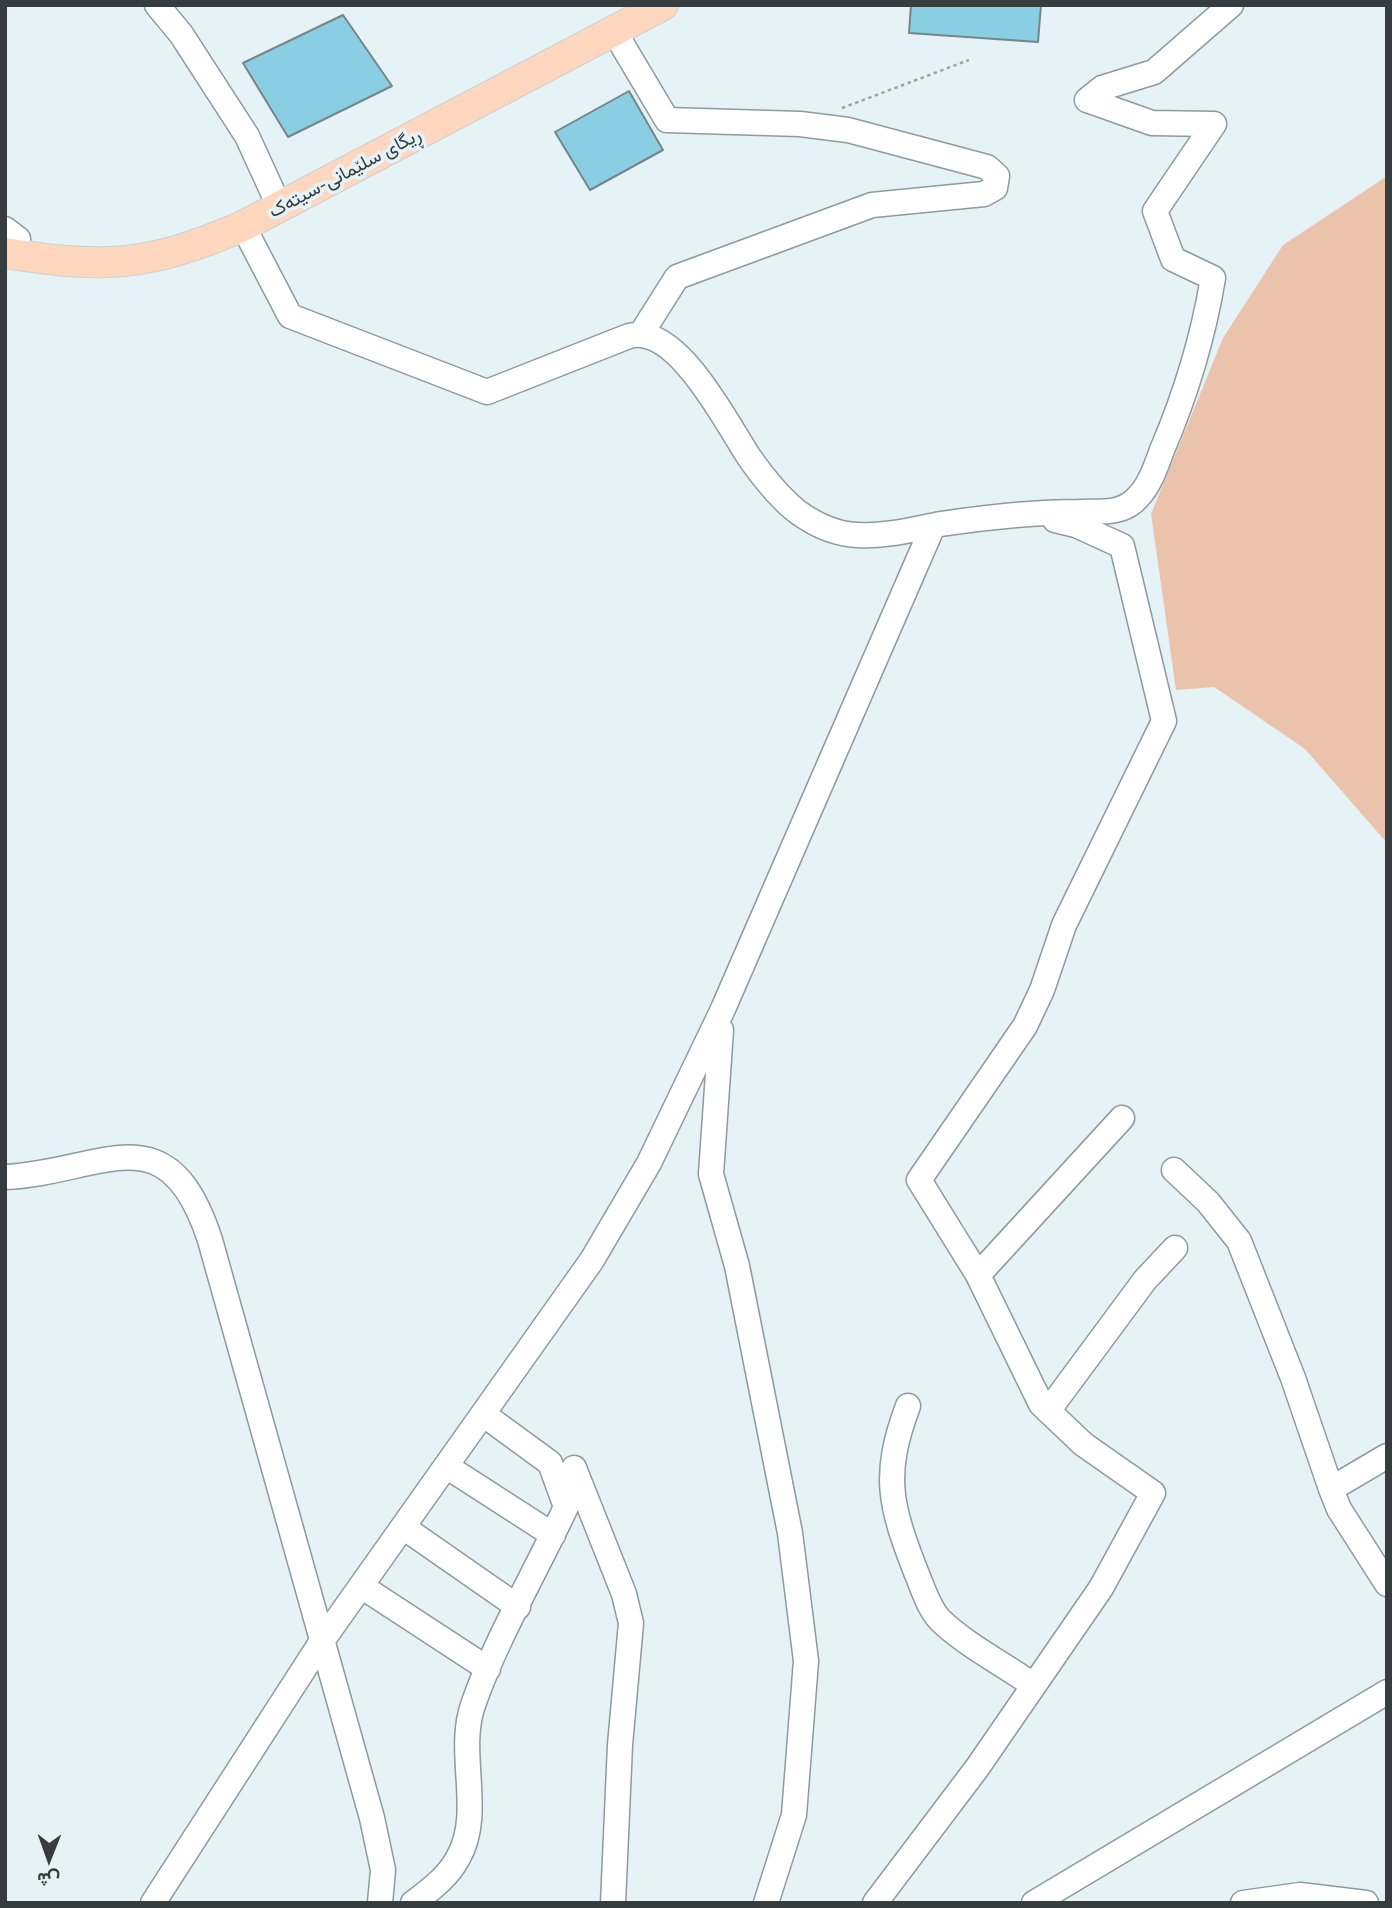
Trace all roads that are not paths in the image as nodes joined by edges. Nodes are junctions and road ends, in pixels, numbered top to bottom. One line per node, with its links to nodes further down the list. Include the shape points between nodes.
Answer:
1 (157, 5): 6 (street, via 247,136)
2 (634, 5): 6 (main road, ڕیگای سلێمانی-سیتەک)
3 (663, 5): 5 (main road, ڕیگای سلێمانی-سیتەک)
4 (1231, 5): 10 (street, via 1154,72 1102,88 1087,100 1152,123 1214,124 1155,211 1173,259 1213,278 1205,329 1181,405 1137,499 1114,511)
5 (614, 31): 7 (main road, ڕیگای سلێمانی-سیتەک); 9 (street, via 667,120 848,130 987,167 997,176 995,188 984,194 872,205 677,277)
6 (274, 195): 8 (main road, ڕیگای سلێمانی-سیتەک, via 212,226 162,243 103,248)
7 (243, 226): 8 (main road, ڕیگای سلێمانی-سیتەک, via 192,248 134,261 74,263); 9 (street, via 290,316 487,392)
8 (8, 239)
9 (641, 334): 11 (street, via 656,338 676,354 704,386 770,484 808,519 861,536)
10 (1020, 513): 11 (street); 17 (street, via 1076,524 1122,546 1164,721 1065,925 1025,1026 919,1180)
11 (933, 526): 12 (street)
12 (723, 1009): 20 (street, via 649,1163 592,1260); 39 (street, via 711,1174 737,1266 790,1533 806,1661 794,1815)
13 (1122, 1118): 17 (street)
14 (1174, 1170): 24 (street, via 1219,1214 1242,1247)
15 (5, 1177): 30 (street, via 92,1160 135,1157 164,1167 189,1190 210,1240)
16 (1175, 1248): 19 (street, via 1145,1280)
17 (978, 1275): 19 (street, via 1031,1388)
18 (908, 1406): 32 (street, via 893,1450 891,1491 900,1529 929,1604 948,1626)
19 (1048, 1411): 32 (street, via 1097,1455 1153,1493 1101,1588)
20 (483, 1414): 22 (street); 26 (street, via 550,1463 566,1507)
21 (1387, 1456): 24 (street)
22 (446, 1466): 25 (street); 26 (street)
23 (574, 1468): 34 (street, via 631,1623)
24 (1331, 1489): 27 (street)
25 (403, 1527): 28 (street); 29 (street)
26 (553, 1535): 29 (street)
27 (1387, 1584)
28 (361, 1586): 30 (street); 31 (street)
29 (518, 1607): 31 (street)
30 (323, 1641): 35 (street); 36 (street, via 380,1849)
31 (488, 1669): 37 (street, via 469,1719 464,1845 452,1867)
32 (1033, 1685): 40 (street, via 977,1768)
33 (1387, 1692): 41 (street)
34 (611, 1897): 38 (street)
35 (153, 1903)
36 (380, 1903)
37 (413, 1903)
38 (594, 1903)
39 (766, 1903)
40 (874, 1903)
41 (1034, 1903)
42 (1243, 1903): 43 (street, via 1300,1895)
43 (1366, 1903)

